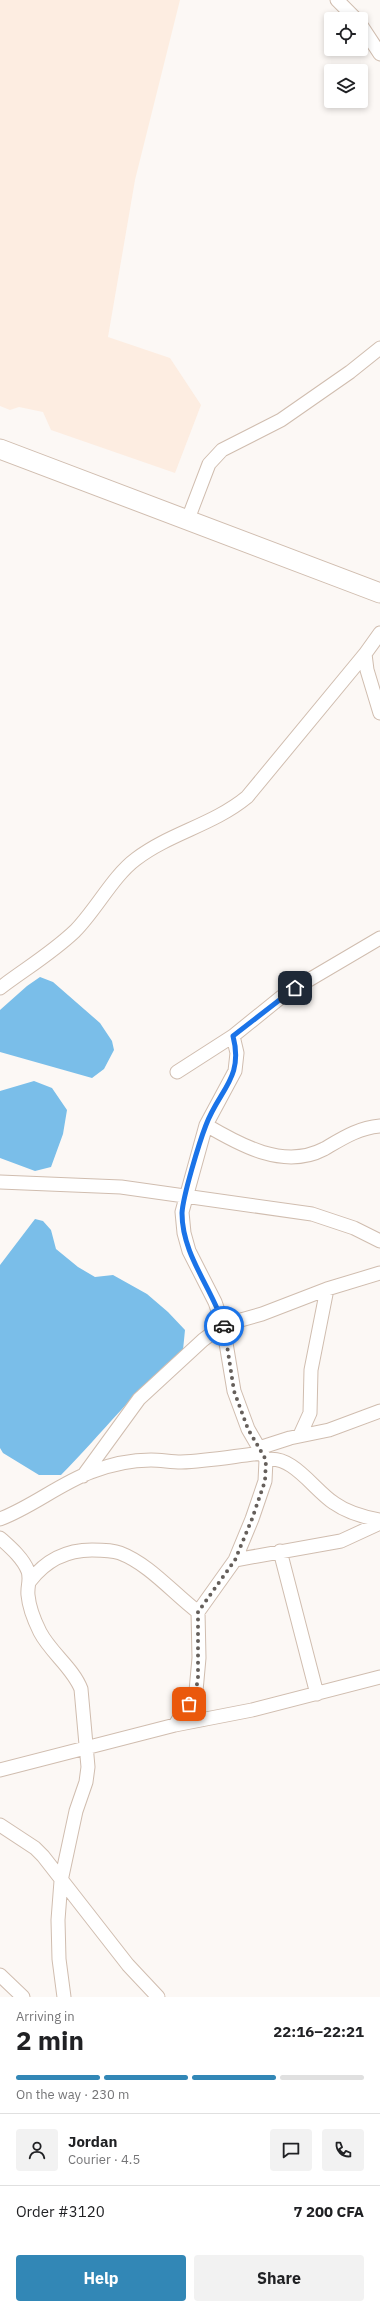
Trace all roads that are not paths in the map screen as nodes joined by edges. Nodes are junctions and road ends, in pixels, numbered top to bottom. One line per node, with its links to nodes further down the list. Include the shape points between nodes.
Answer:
1 (337, 0): 2 (street)
2 (349, 12)
3 (368, 36): 4 (street)
4 (380, 54)
5 (380, 348): 7 (street, via 281,420 222,450 209,464)
6 (0, 449): 7 (main road)
7 (188, 519): 8 (main road)
8 (380, 593)
9 (380, 633): 10 (street)
10 (365, 654): 11 (street, via 367,670); 13 (street, via 246,797 229,811 153,848 135,860 75,930 46,955)
11 (380, 713)
12 (380, 938): 14 (street, via 284,994)
13 (0, 988)
14 (233, 1036): 15 (street); 16 (street, via 237,1053 234,1071)
15 (177, 1072)
16 (206, 1125): 17 (street, via 247,1147 287,1157 322,1150 354,1131); 19 (street)
17 (380, 1126)
18 (0, 1182): 19 (street, via 121,1187)
19 (185, 1197): 20 (street, via 312,1214 354,1228); 23 (street, via 182,1212 189,1251 215,1302)
20 (380, 1241)
21 (380, 1273): 22 (street)
22 (327, 1289): 23 (street, via 262,1314); 25 (street, via 309,1383 310,1412)
23 (223, 1325): 26 (street, via 234,1391 248,1429); 27 (street, via 139,1399)
24 (380, 1411): 25 (street, via 329,1430)
25 (300, 1435): 26 (street)
26 (262, 1454): 27 (street, via 180,1462 135,1461 106,1467); 29 (street, via 284,1460 339,1506); 32 (street, via 265,1481 262,1494)
27 (83, 1476): 28 (street, via 53,1490 18,1512)
28 (0, 1519)
29 (380, 1522): 31 (street, via 341,1541)
30 (0, 1538): 33 (street, via 21,1560)
31 (280, 1551): 32 (street); 36 (street)
32 (235, 1560): 34 (street)
33 (30, 1581): 34 (street, via 37,1572 62,1554 78,1550 119,1553 141,1565); 38 (street, via 27,1594 40,1632 51,1650 77,1679 81,1689)
34 (198, 1612): 37 (street, via 199,1658 196,1691)
35 (380, 1677): 36 (street)
36 (317, 1694): 37 (street)
37 (175, 1725): 38 (street)
38 (87, 1749): 39 (street); 41 (street, via 86,1782 76,1811)
39 (0, 1770)
40 (0, 1825): 41 (street, via 35,1848)
41 (61, 1881): 44 (street, via 59,1959); 45 (street, via 128,1965)
42 (0, 1975): 43 (street)
43 (23, 1997)
44 (64, 1997)
45 (158, 1997)

